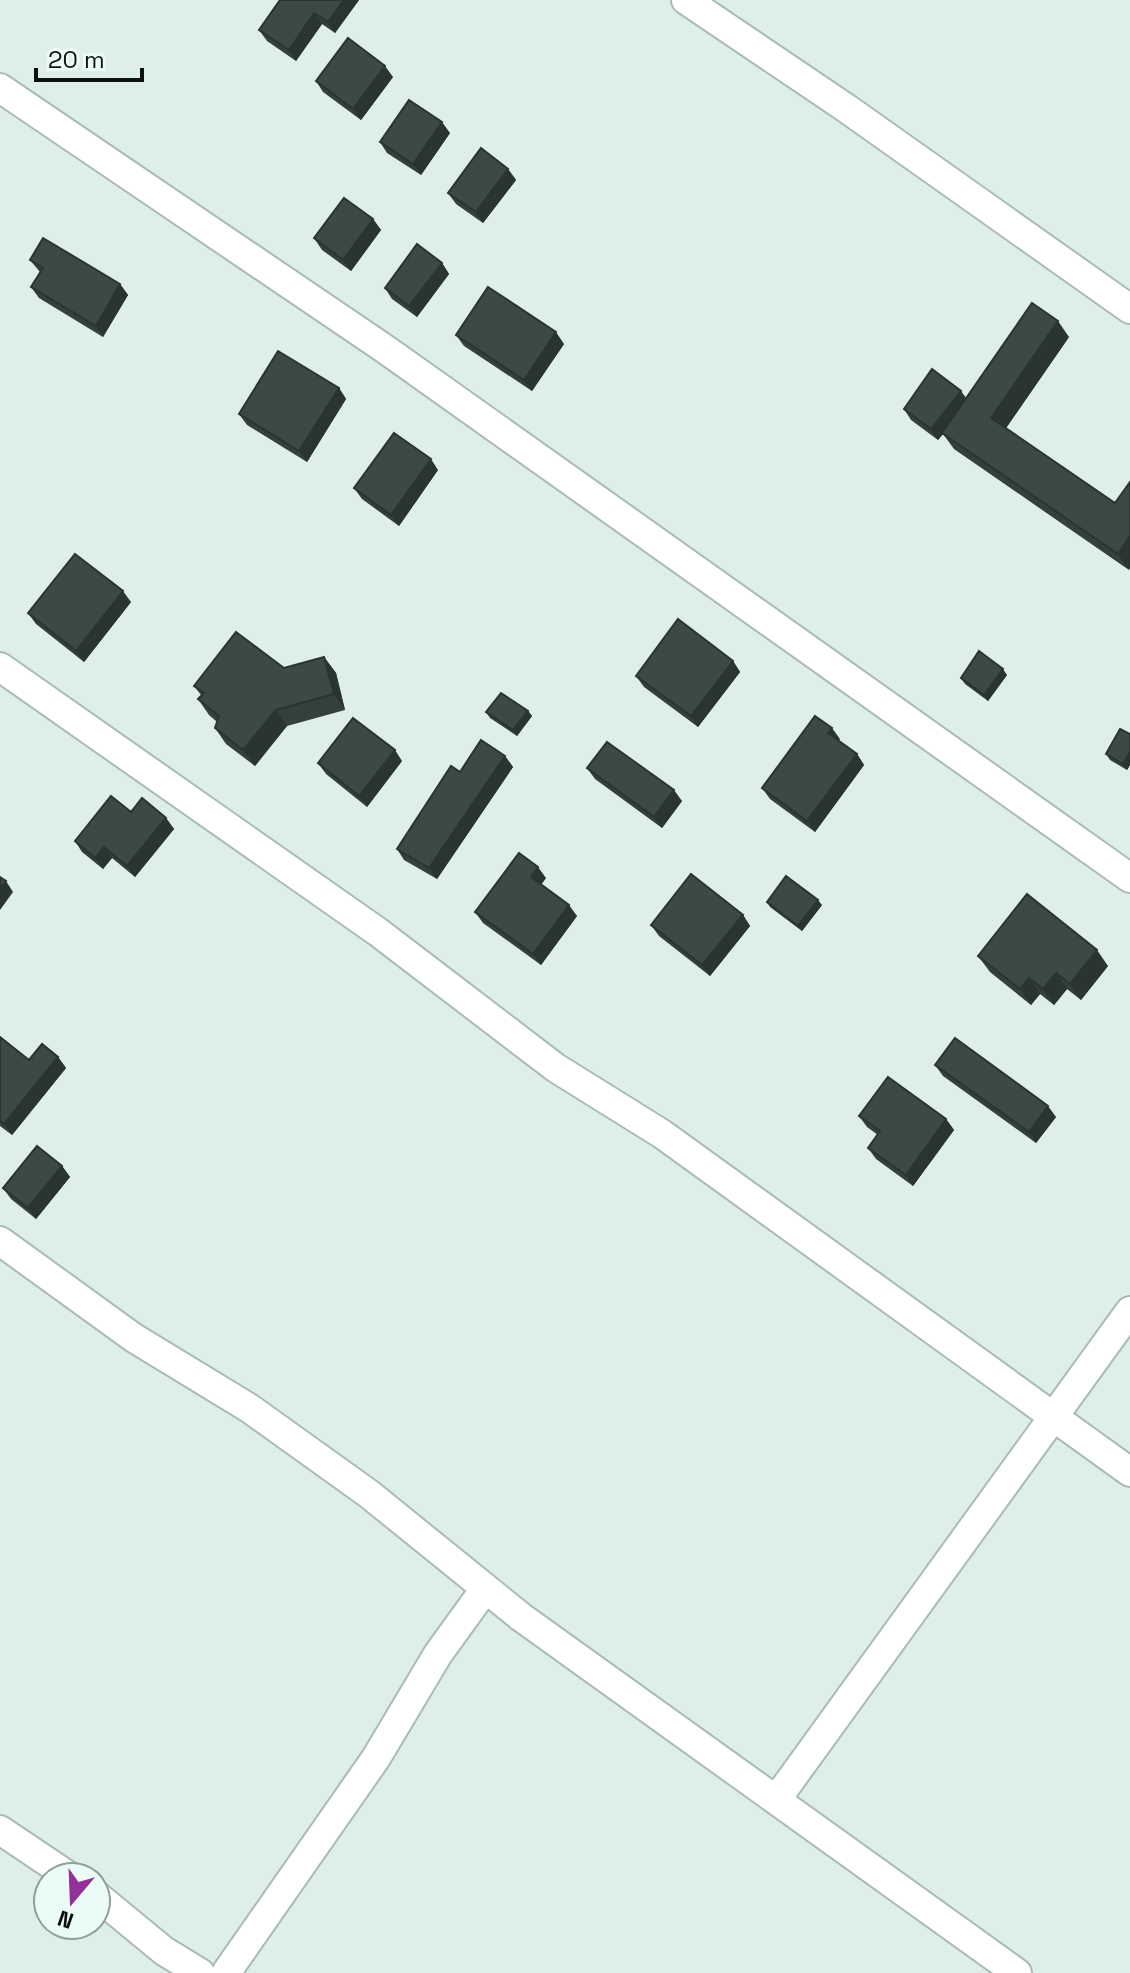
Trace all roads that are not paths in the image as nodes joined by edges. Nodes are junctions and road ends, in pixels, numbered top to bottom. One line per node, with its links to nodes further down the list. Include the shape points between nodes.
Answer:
1 (686, 0): 3 (street)
2 (0, 88): 5 (street, via 410,366)
3 (1130, 309)
4 (0, 667): 8 (street, via 378,932 556,1068 662,1134)
5 (1130, 878)
6 (0, 1241): 10 (street, via 134,1338 249,1408 369,1494)
7 (1130, 1311): 8 (street)
8 (1053, 1419): 9 (street); 11 (street)
9 (1130, 1472)
10 (485, 1589): 11 (street); 16 (street, via 438,1654 376,1758)
11 (776, 1800): 17 (street)
12 (0, 1830): 13 (street)
13 (46, 1861)
14 (112, 1908): 15 (street)
15 (200, 1973)
16 (226, 1973)
17 (1017, 1973)

